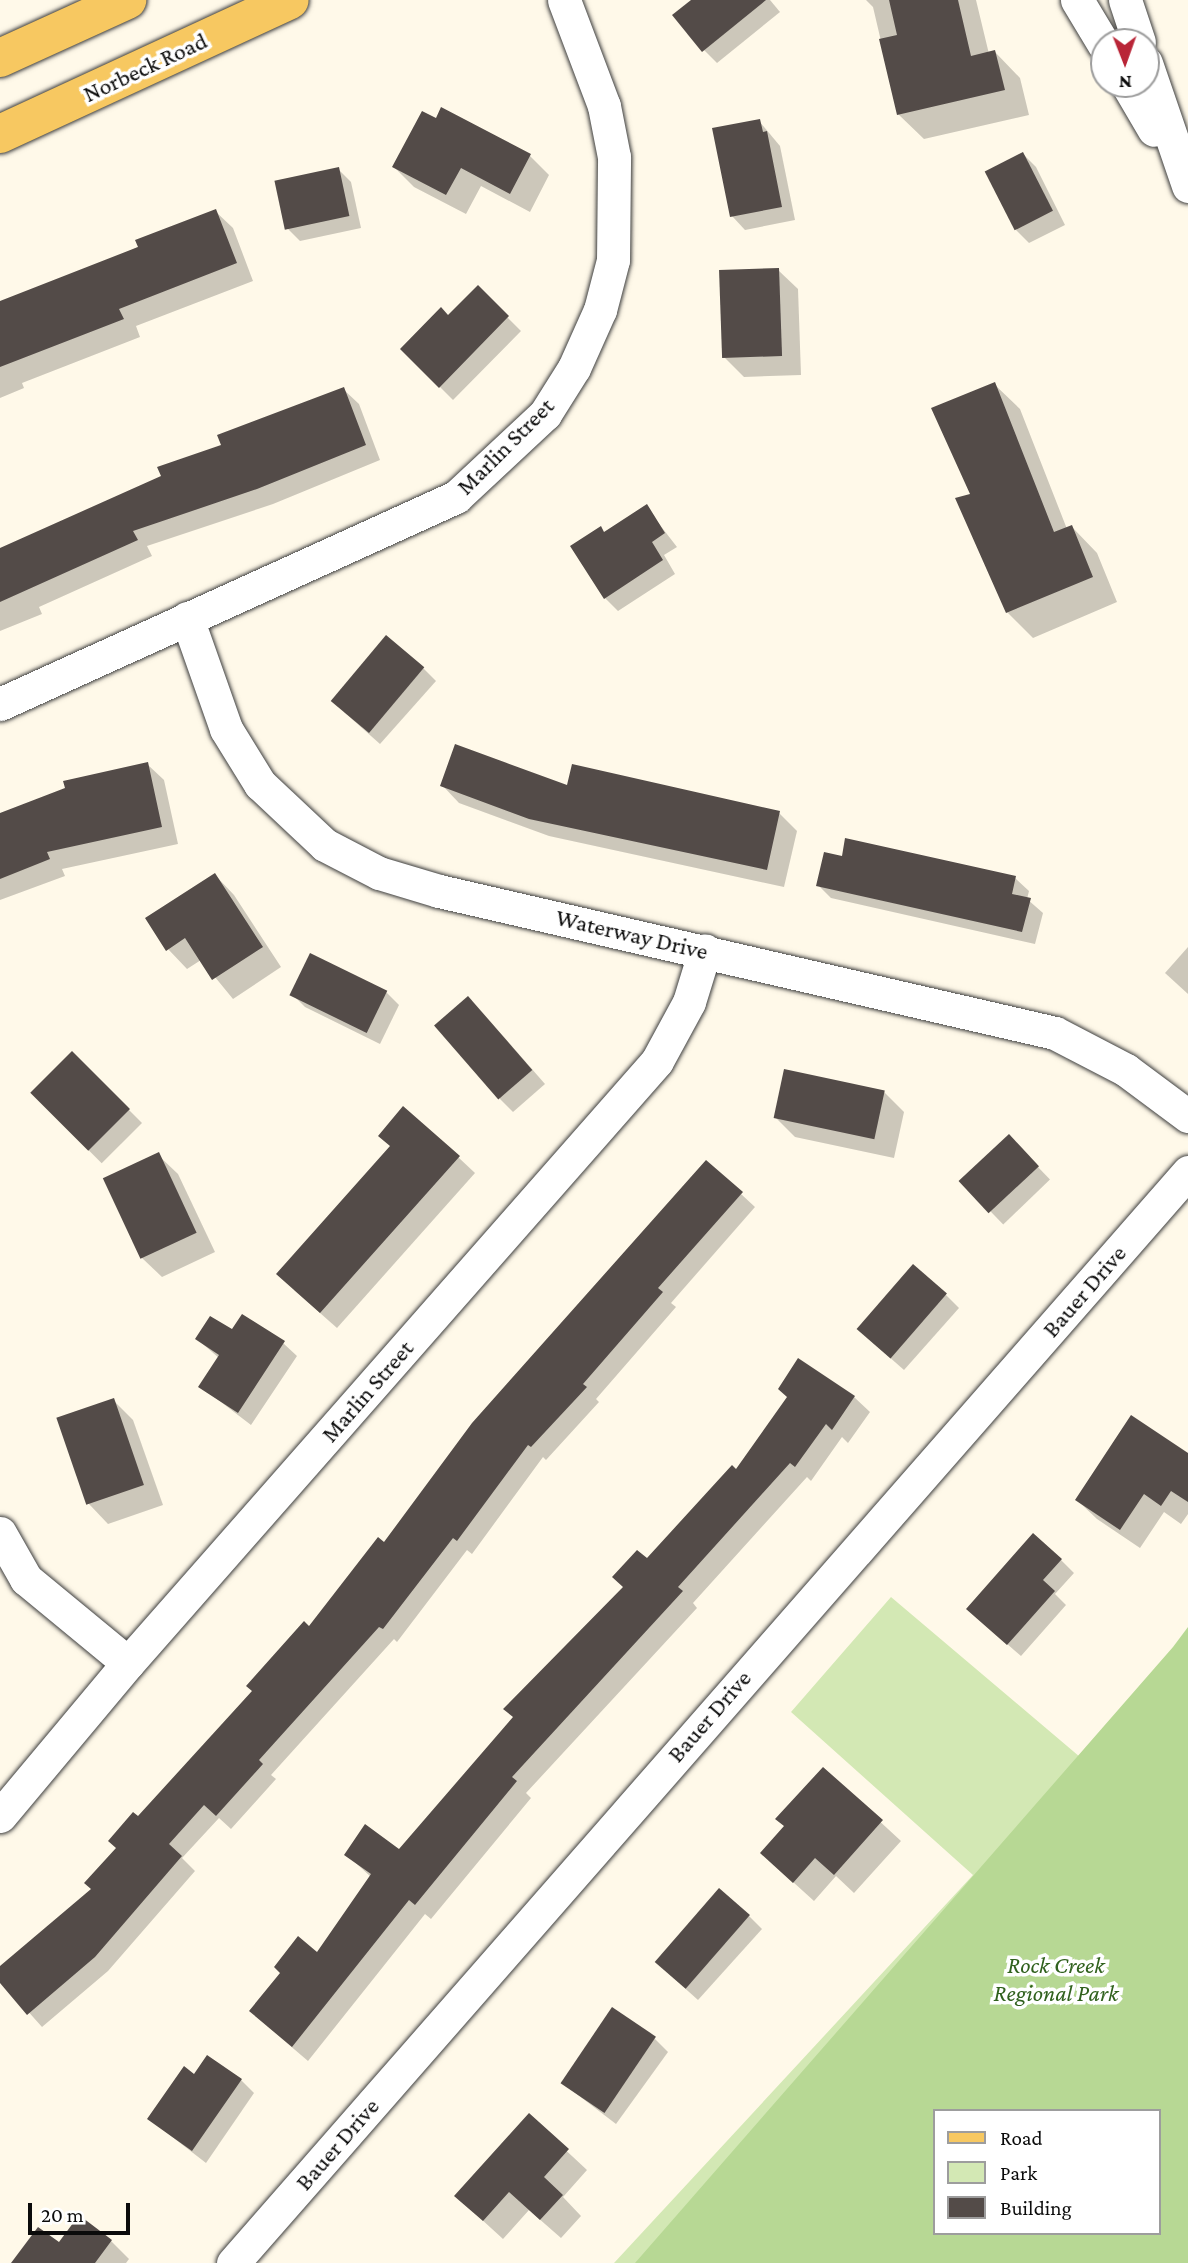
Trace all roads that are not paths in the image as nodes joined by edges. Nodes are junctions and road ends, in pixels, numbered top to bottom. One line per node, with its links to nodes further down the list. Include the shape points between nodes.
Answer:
1 (127, 0): 8 (main road)
2 (290, 0): 11 (main road, Norbeck Road)
3 (564, 0): 13 (street, Marlin Street, via 604,106 614,157 612,260 600,310 574,368 545,414 456,497)
4 (1077, 0): 6 (street)
5 (1125, 0): 7 (street)
6 (1094, 28)
7 (1134, 28)
8 (0, 58)
9 (1135, 98): 12 (street)
10 (1158, 98): 12 (street)
11 (0, 134)
12 (1188, 186)
13 (187, 618): 14 (street, Marlin Street); 15 (street, Waterway Drive, via 226,729 260,784 325,845 379,873 439,891)
14 (0, 704)
15 (705, 950): 16 (street, Waterway Drive, via 1055,1032 1126,1070); 19 (street, Marlin Street, via 689,1002 657,1061)
16 (1188, 1116)
17 (1188, 1172): 21 (street, Bauer Drive)
18 (0, 1533): 19 (street, via 26,1579)
19 (128, 1663): 20 (street, Marlin Street)
20 (0, 1816)
21 (233, 2263)

